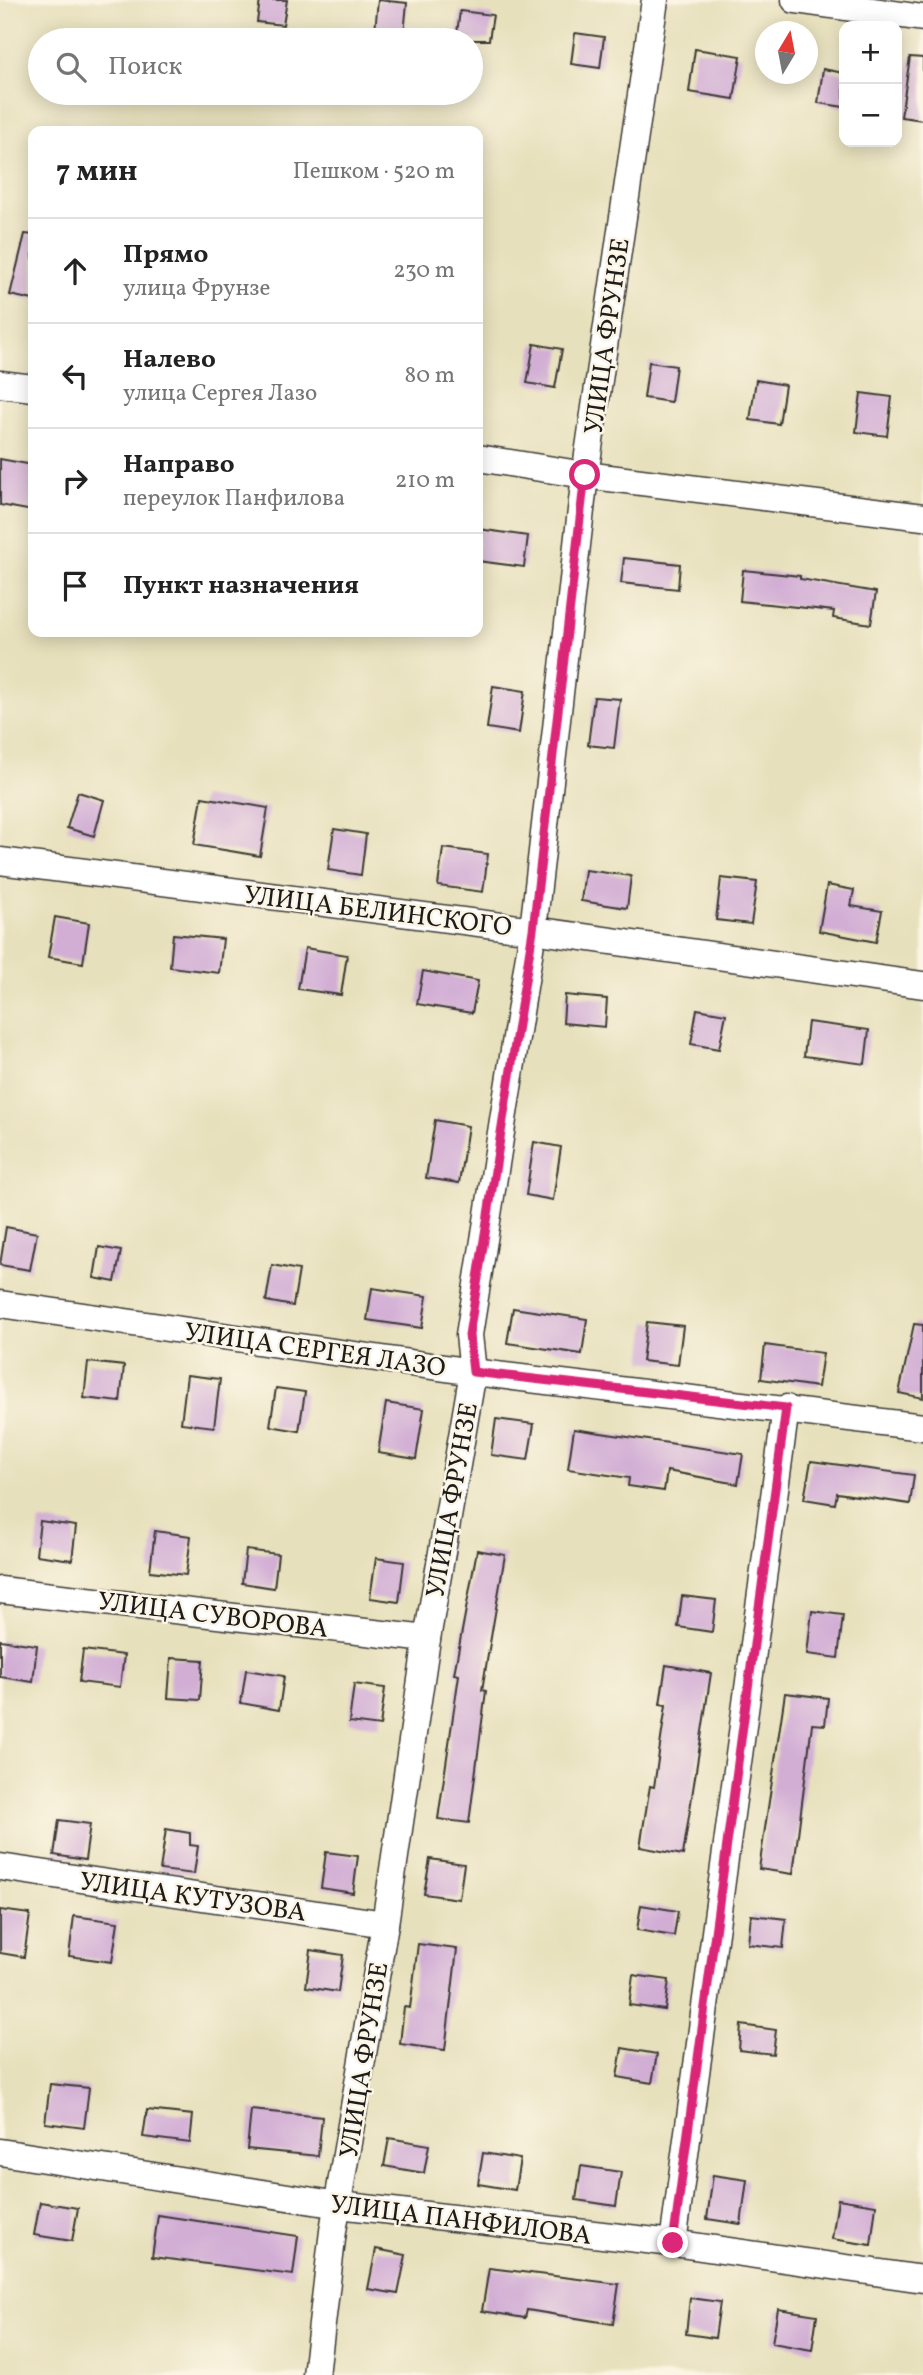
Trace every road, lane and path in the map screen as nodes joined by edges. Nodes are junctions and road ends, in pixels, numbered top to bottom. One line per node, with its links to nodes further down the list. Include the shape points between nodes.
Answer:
1 (655, 0): 7 (street, УЛИЦА ФРУНЗЕ)
2 (795, 0): 3 (street)
3 (923, 18)
4 (2, 382): 5 (street)
5 (28, 387)
6 (483, 459): 7 (street)
7 (585, 475): 8 (street); 10 (street, УЛИЦА ФРУНЗЕ)
8 (923, 517)
9 (0, 861): 10 (street, УЛИЦА БЕЛИНСКОГО)
10 (533, 930): 11 (street, УЛИЦА БЕЛИНСКОГО); 13 (street, УЛИЦА ФРУНЗЕ, via 469,1335)
11 (923, 985)
12 (0, 1304): 13 (street, УЛИЦА СЕРГЕЯ ЛАЗО)
13 (473, 1372): 14 (street, УЛИЦА СЕРГЕЯ ЛАЗО); 17 (street, УЛИЦА ФРУНЗЕ)
14 (786, 1408): 15 (street, УЛИЦА СЕРГЕЯ ЛАЗО); 22 (street)
15 (923, 1427)
16 (0, 1590): 17 (street, УЛИЦА СУВОРОВА)
17 (427, 1639): 19 (street, УЛИЦА ФРУНЗЕ)
18 (0, 1867): 19 (street, УЛИЦА КУТУЗОВА)
19 (386, 1924): 21 (street, УЛИЦА ФРУНЗЕ)
20 (0, 2152): 21 (street, УЛИЦА ПАНФИЛОВА)
21 (339, 2205): 22 (street, УЛИЦА ПАНФИЛОВА); 24 (street, УЛИЦА ФРУНЗЕ)
22 (673, 2243): 23 (street, УЛИЦА ПАНФИЛОВА)
23 (923, 2279)
24 (316, 2375)

